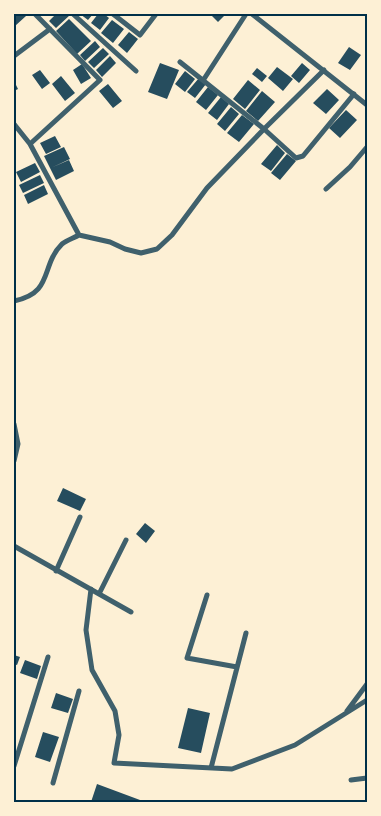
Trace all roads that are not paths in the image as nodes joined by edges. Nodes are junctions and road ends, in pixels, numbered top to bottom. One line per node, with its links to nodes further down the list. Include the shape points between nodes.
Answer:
1 (35, 14): 7 (street)
2 (73, 14): 11 (street)
3 (113, 14): 4 (street, via 140,35)
4 (156, 14)
5 (246, 14): 12 (street)
6 (252, 14): 10 (street)
7 (50, 29): 8 (street); 17 (street, via 100,80)
8 (14, 56)
9 (180, 62): 12 (street)
10 (324, 70): 13 (street); 16 (street)
11 (136, 71)
12 (204, 79): 16 (street)
13 (354, 94): 14 (street); 16 (street, via 300,158 292,156)
14 (367, 105)
15 (14, 124): 17 (street)
16 (264, 129): 20 (street, via 207,188 172,235 157,249 141,253)
17 (30, 144): 20 (street)
18 (367, 147): 19 (street, via 350,168)
19 (326, 188)
20 (80, 235): 21 (street, via 64,243 57,251 40,288 34,294)
21 (14, 301)
22 (14, 424): 23 (street, via 18,444)
23 (14, 460)
24 (80, 517): 27 (street)
25 (126, 540): 29 (street)
26 (14, 546): 27 (street)
27 (56, 570): 28 (street)
28 (91, 589): 29 (street); 40 (street, via 86,630 92,670 115,710 119,735 114,763)
29 (99, 594): 31 (street)
30 (207, 595): 34 (street, via 187,658)
31 (130, 612)
32 (246, 633): 34 (street)
33 (48, 658): 39 (street)
34 (237, 667): 40 (street)
35 (367, 684): 38 (street)
36 (79, 691): 43 (street)
37 (367, 700): 38 (street)
38 (346, 713): 40 (street, via 294,746 232,769)
39 (14, 766)
40 (211, 768)
41 (367, 778): 42 (street)
42 (352, 780)
43 (53, 782)

